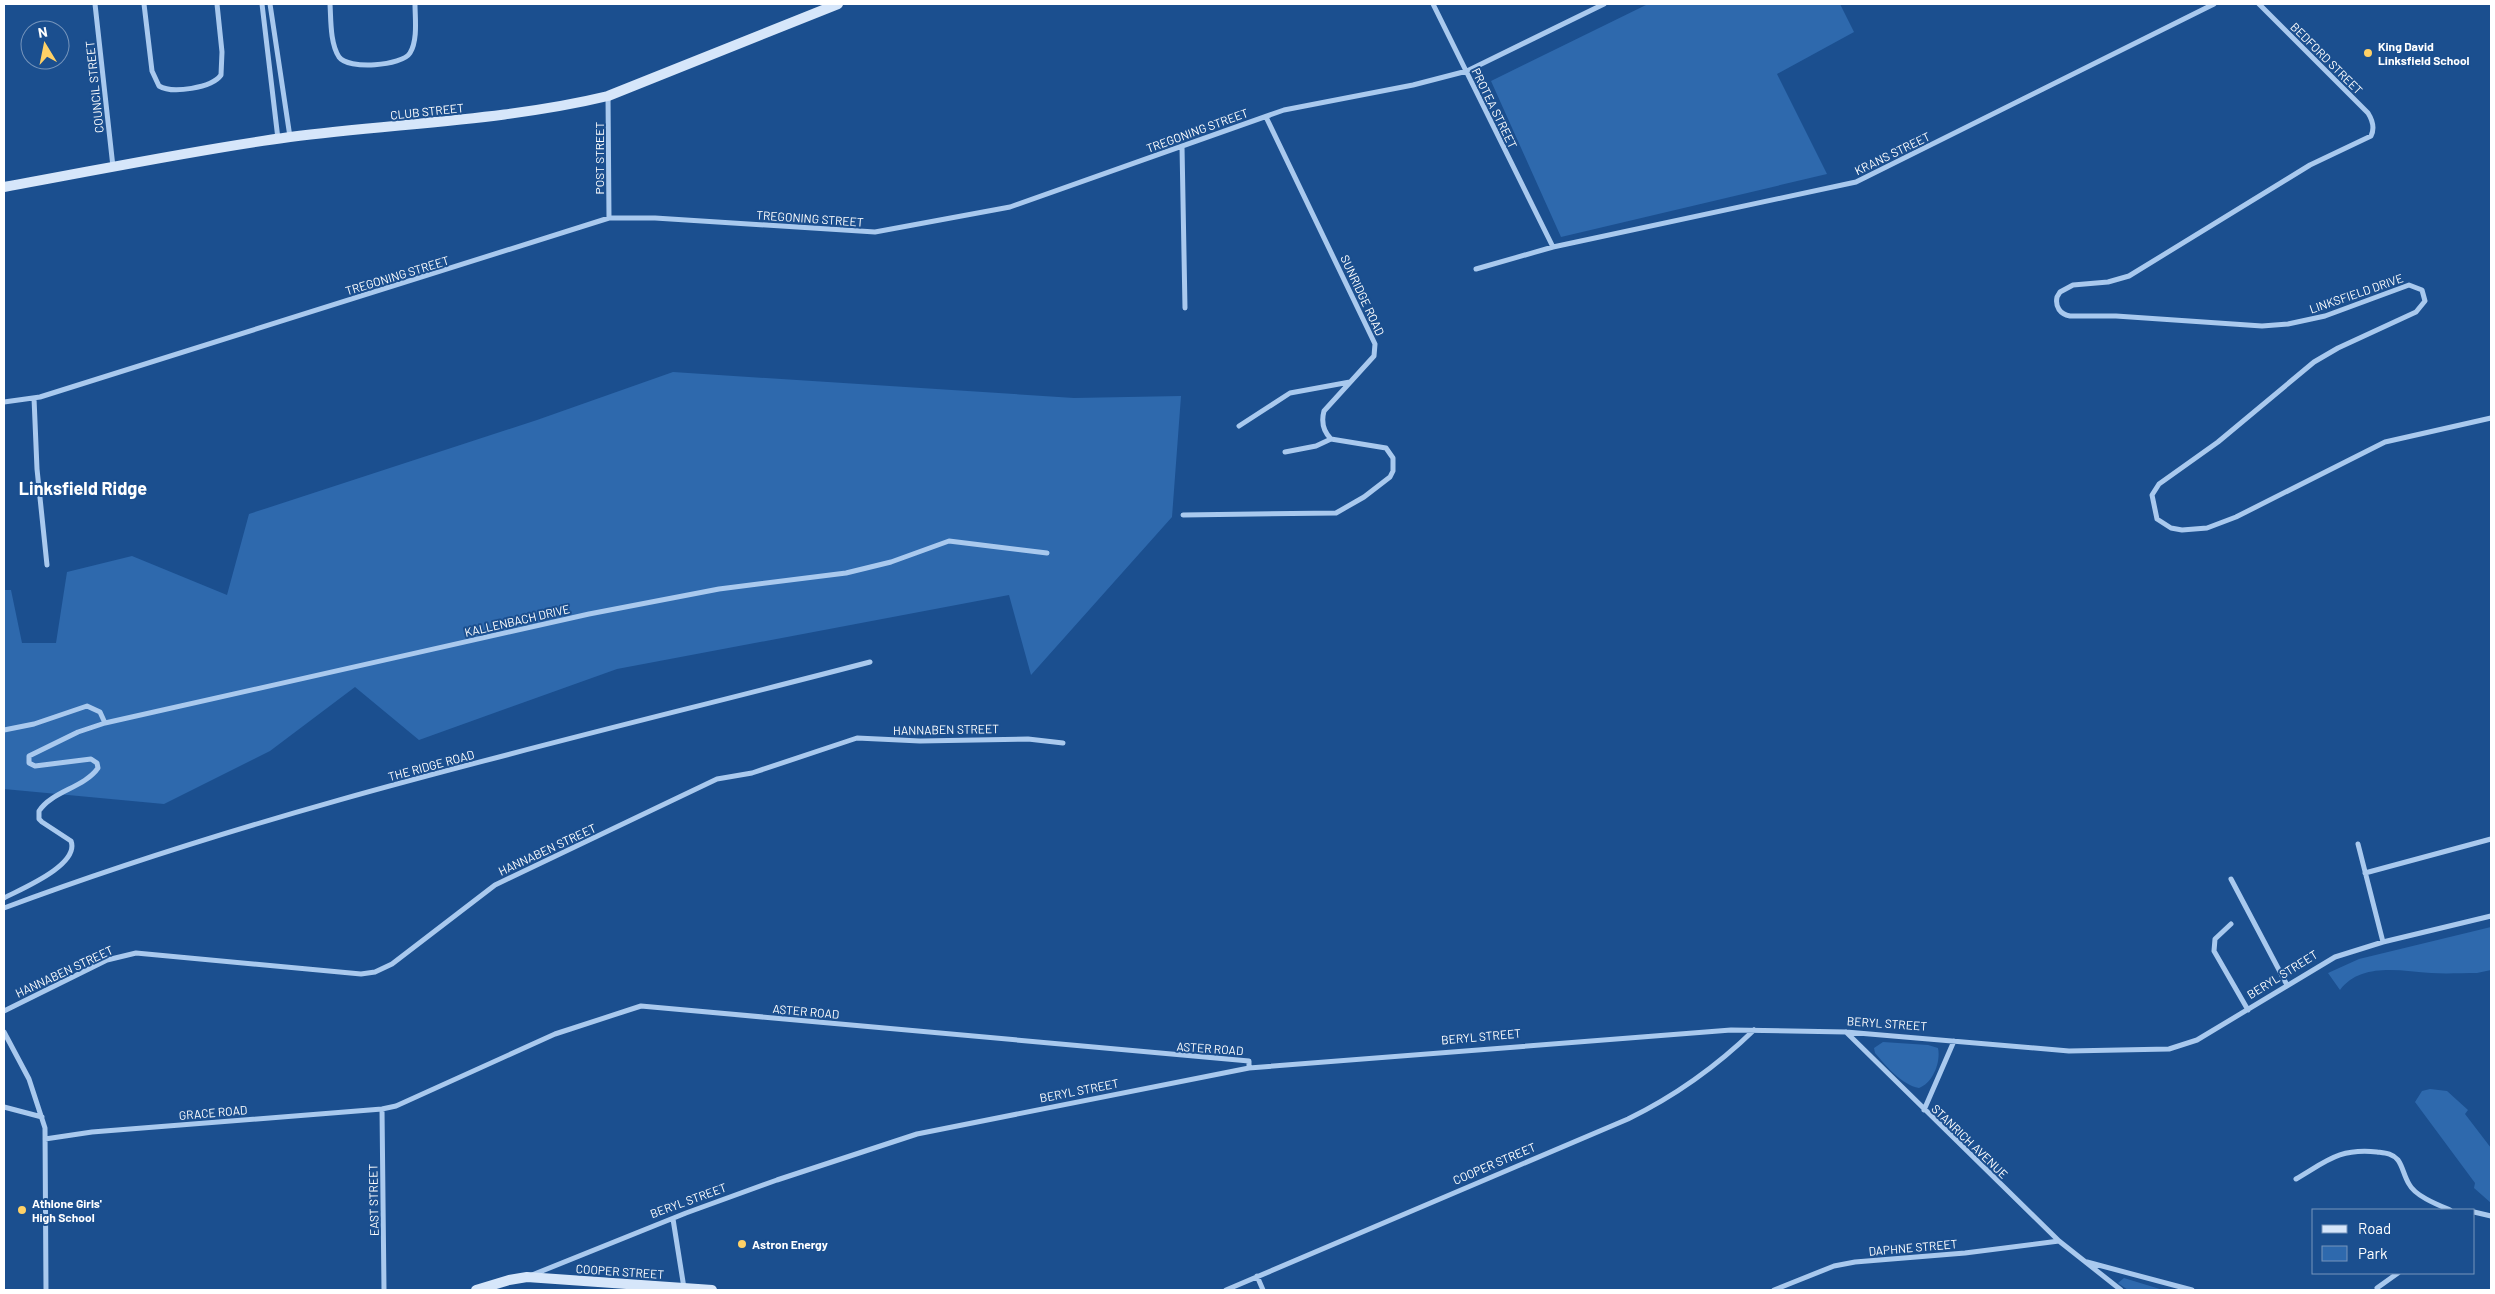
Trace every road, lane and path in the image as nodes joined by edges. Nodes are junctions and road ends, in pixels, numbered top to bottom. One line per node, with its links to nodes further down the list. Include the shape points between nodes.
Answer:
1 (95, 4): 20 (street, COUNCIL STREET)
2 (144, 4): 3 (street, via 152,71 159,86 171,90 210,84 221,76 222,52)
3 (216, 4)
4 (262, 4): 18 (street)
5 (270, 4): 17 (street)
6 (330, 4): 7 (street, via 337,52 342,61 355,66 408,56 413,47)
7 (416, 4)
8 (838, 4): 14 (main road, CLUB STREET)
9 (1433, 4): 13 (street, PROTEA STREET)
10 (1604, 4): 13 (street, TREGONING STREET)
11 (2214, 4): 23 (street, KRANS STREET, via 1856,182)
12 (2259, 4): 16 (street, BEDFORD STREET, via 2368,113)
13 (1467, 71): 15 (street, TREGONING STREET, via 1297,106); 23 (street, PROTEA STREET)
14 (608, 96): 17 (main road, CLUB STREET, via 548,109); 22 (street, POST STREET)
15 (1266, 116): 19 (street, TREGONING STREET); 26 (street, SUNRIDGE ROAD, via 1375,344 1374,356)
16 (2374, 131): 29 (street, LINKSFIELD DRIVE, via 2366,140 2310,165 2129,276 2065,288 2057,297 2058,308 2070,316 2262,326 2324,316 2404,286 2416,286 2423,293 2424,305 2416,312 2314,362 2218,442 2159,484 2152,495 2154,512 2157,519 2171,528 2195,530 2222,524 2385,442)
17 (291, 137): 18 (main road, CLUB STREET)
18 (278, 139): 20 (main road, CLUB STREET)
19 (1182, 146): 22 (street, TREGONING STREET, via 1010,208 889,230 862,232); 25 (street)
20 (113, 167): 21 (main road, CLUB STREET)
21 (4, 187)
22 (609, 218): 27 (street, TREGONING STREET)
23 (1553, 248): 24 (street, KRANS STREET)
24 (1476, 269)
25 (1185, 308)
26 (1351, 382): 30 (street, via 1290,393); 31 (street, SUNRIDGE ROAD, via 1324,411 1324,430)
27 (34, 398): 28 (street, TREGONING STREET); 35 (street, via 37,469)
28 (4, 402)
29 (2491, 418)
30 (1239, 426)
31 (1331, 439): 32 (street, via 1316,446); 33 (street, via 1386,448 1393,458 1390,476 1344,510 1330,514)
32 (1284, 452)
33 (1182, 515)
34 (1047, 553): 37 (street, KALLENBACH DRIVE, via 949,541 846,574 719,589 598,612)
35 (47, 565)
36 (870, 662): 45 (street, THE RIDGE ROAD, via 290,813 84,878)
37 (105, 723): 38 (street, via 100,712 87,706 34,724); 44 (street, KALLENBACH DRIVE, via 29,756 29,764 35,766 91,759 98,768 39,811 42,822 71,841 73,847 67,859 58,869)
38 (4, 730)
39 (1063, 743): 51 (street, HANNABEN STREET, via 1014,738 847,740 752,773 711,781 526,868 487,890 392,964 375,972 361,974 136,953 107,960)
40 (2491, 838): 42 (street)
41 (2358, 844): 42 (street)
42 (2365, 873): 48 (street)
43 (2231, 879): 49 (street)
44 (4, 898)
45 (4, 908)
46 (2491, 916): 48 (street, BERYL STREET)
47 (2231, 924): 50 (street, via 2215,939 2214,951)
48 (2383, 942): 49 (street, BERYL STREET, via 2335,957)
49 (2287, 986): 50 (street, BERYL STREET)
50 (2248, 1010): 55 (street, BERYL STREET, via 2197,1040 2153,1051 2069,1051)
51 (4, 1011)
52 (1754, 1029): 54 (street, BERYL STREET); 56 (street, BERYL STREET); 70 (street, COOPER STREET, via 1688,1082 1628,1119)
53 (4, 1032): 60 (street, via 29,1079)
54 (1846, 1032): 55 (street, BERYL STREET); 59 (street, STANRICH AVENUE)
55 (1954, 1040): 59 (street)
56 (1250, 1068): 58 (street, ASTER ROAD, via 1249,1061 641,1006 555,1034 432,1092); 66 (street, BERYL STREET, via 917,1134)
57 (4, 1107): 60 (street)
58 (382, 1109): 61 (street, GRACE ROAD); 75 (street, EAST STREET)
59 (1924, 1110): 67 (street, STANRICH AVENUE)
60 (42, 1117): 61 (street)
61 (46, 1138): 74 (street)
62 (2296, 1180): 63 (street, via 2348,1151 2390,1154 2399,1161 2414,1191)
63 (2448, 1209)
64 (2475, 1212): 65 (street)
65 (2491, 1216)
66 (673, 1218): 71 (street, BERYL STREET); 72 (street)
67 (2058, 1240): 68 (street, STANRICH AVENUE); 80 (street, DAPHNE STREET, via 1850,1263 1834,1266)
68 (2084, 1261): 81 (street, STANRICH AVENUE); 82 (street, STANRICH AVENUE)
69 (2397, 1274): 73 (street)
70 (1257, 1276): 78 (street, COOPER STREET); 79 (street)
71 (527, 1277): 72 (main road, COOPER STREET); 76 (main road, BERYL STREET)
72 (684, 1288): 77 (main road, COOPER STREET)
73 (2377, 1288)
74 (46, 1290)
75 (384, 1290)
76 (476, 1290)
77 (712, 1290)
78 (1226, 1290)
79 (1263, 1290)
80 (1774, 1290)
81 (2121, 1290)
82 (2192, 1290)

